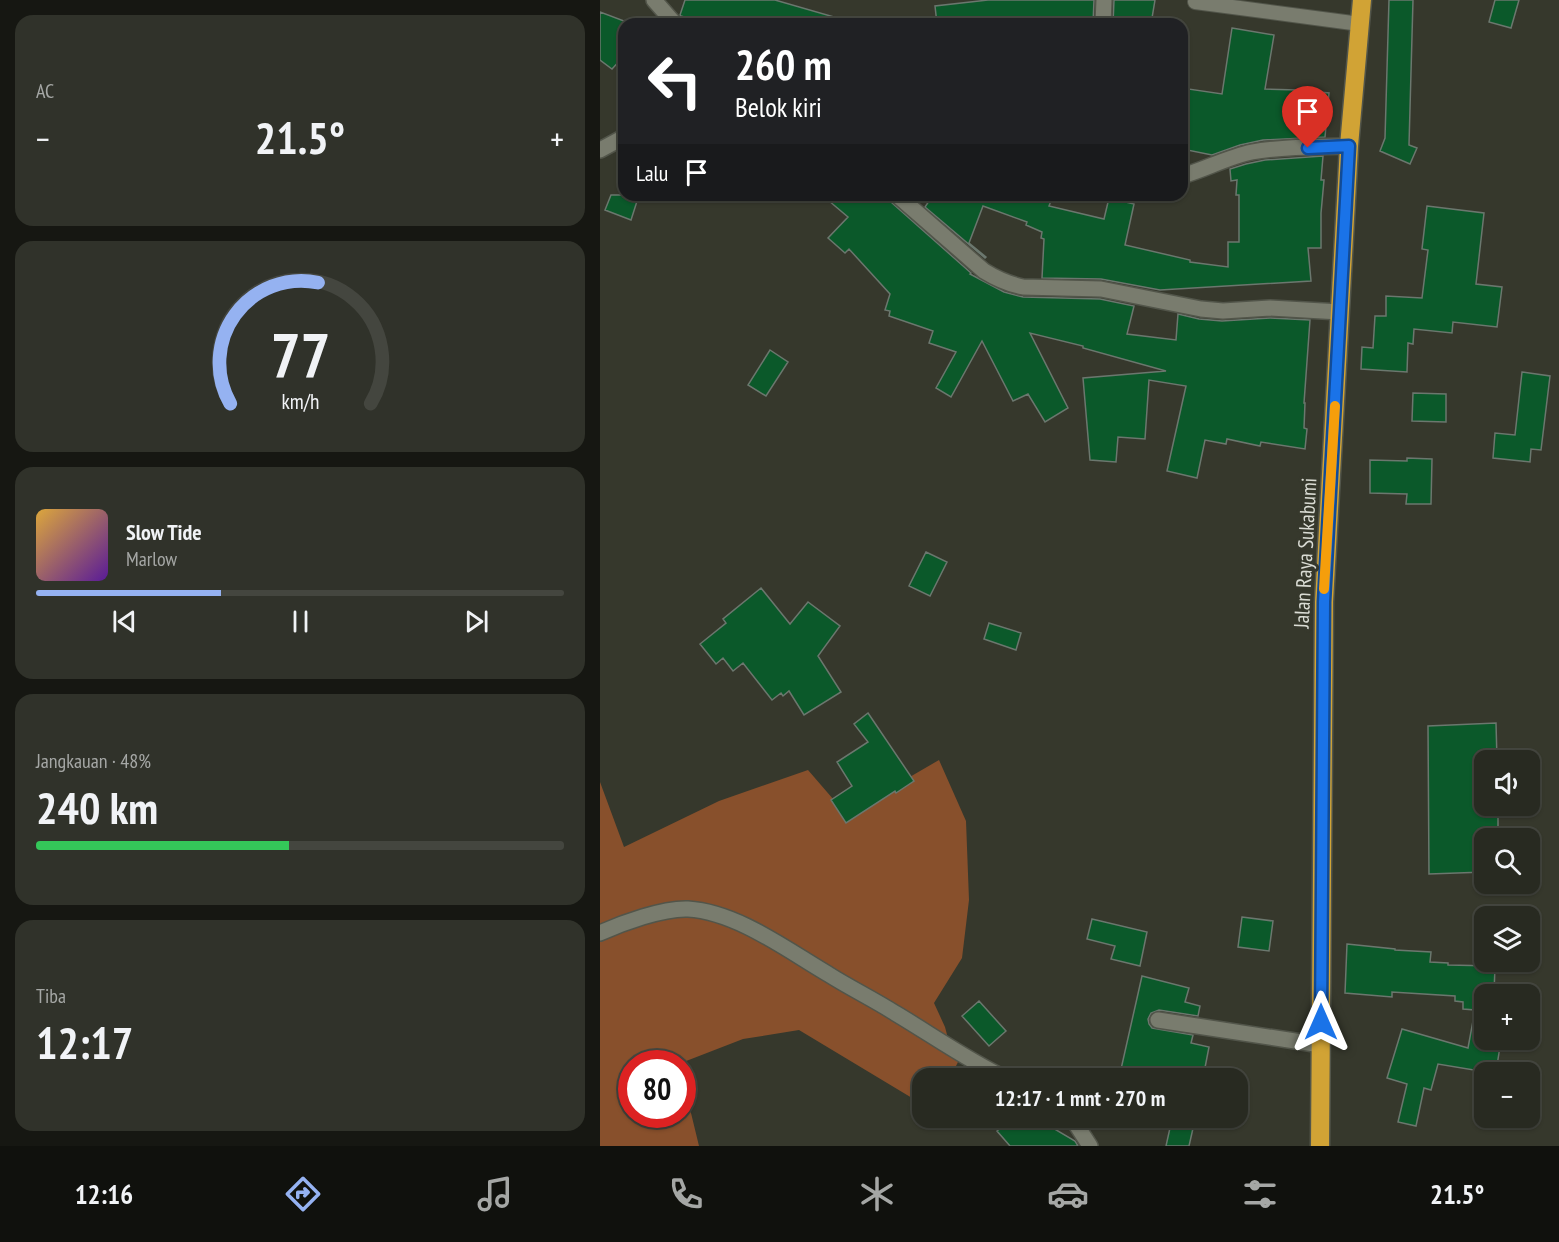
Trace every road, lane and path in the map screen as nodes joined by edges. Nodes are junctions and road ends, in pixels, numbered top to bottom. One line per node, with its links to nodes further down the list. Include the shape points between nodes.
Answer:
1 (654, 0): 5 (street)
2 (1104, 0): 6 (street)
3 (1362, 0): 7 (highway, Jalan Raya Sukabumi)
4 (1195, 2): 7 (lane)
5 (670, 18)
6 (1103, 18)
7 (1360, 24): 9 (highway, Jalan Raya Sukabumi)
8 (618, 140): 10 (street)
9 (1349, 146): 11 (street, via 1258,151); 13 (highway, Jalan Raya Sukabumi)
10 (600, 150)
11 (1188, 174)
12 (904, 201): 13 (street, via 984,271 1010,285 1101,289 1223,311 1270,308)
13 (1340, 312): 16 (highway, Jalan Raya Sukabumi, via 1324,602)
14 (600, 933): 17 (street, via 675,910 696,910 727,919 782,945)
15 (1158, 1020): 16 (street)
16 (1321, 1045): 20 (highway, Jalan Raya Sukabumi)
17 (986, 1068)
18 (1078, 1128): 19 (street)
19 (1090, 1146)
20 (1320, 1146)

